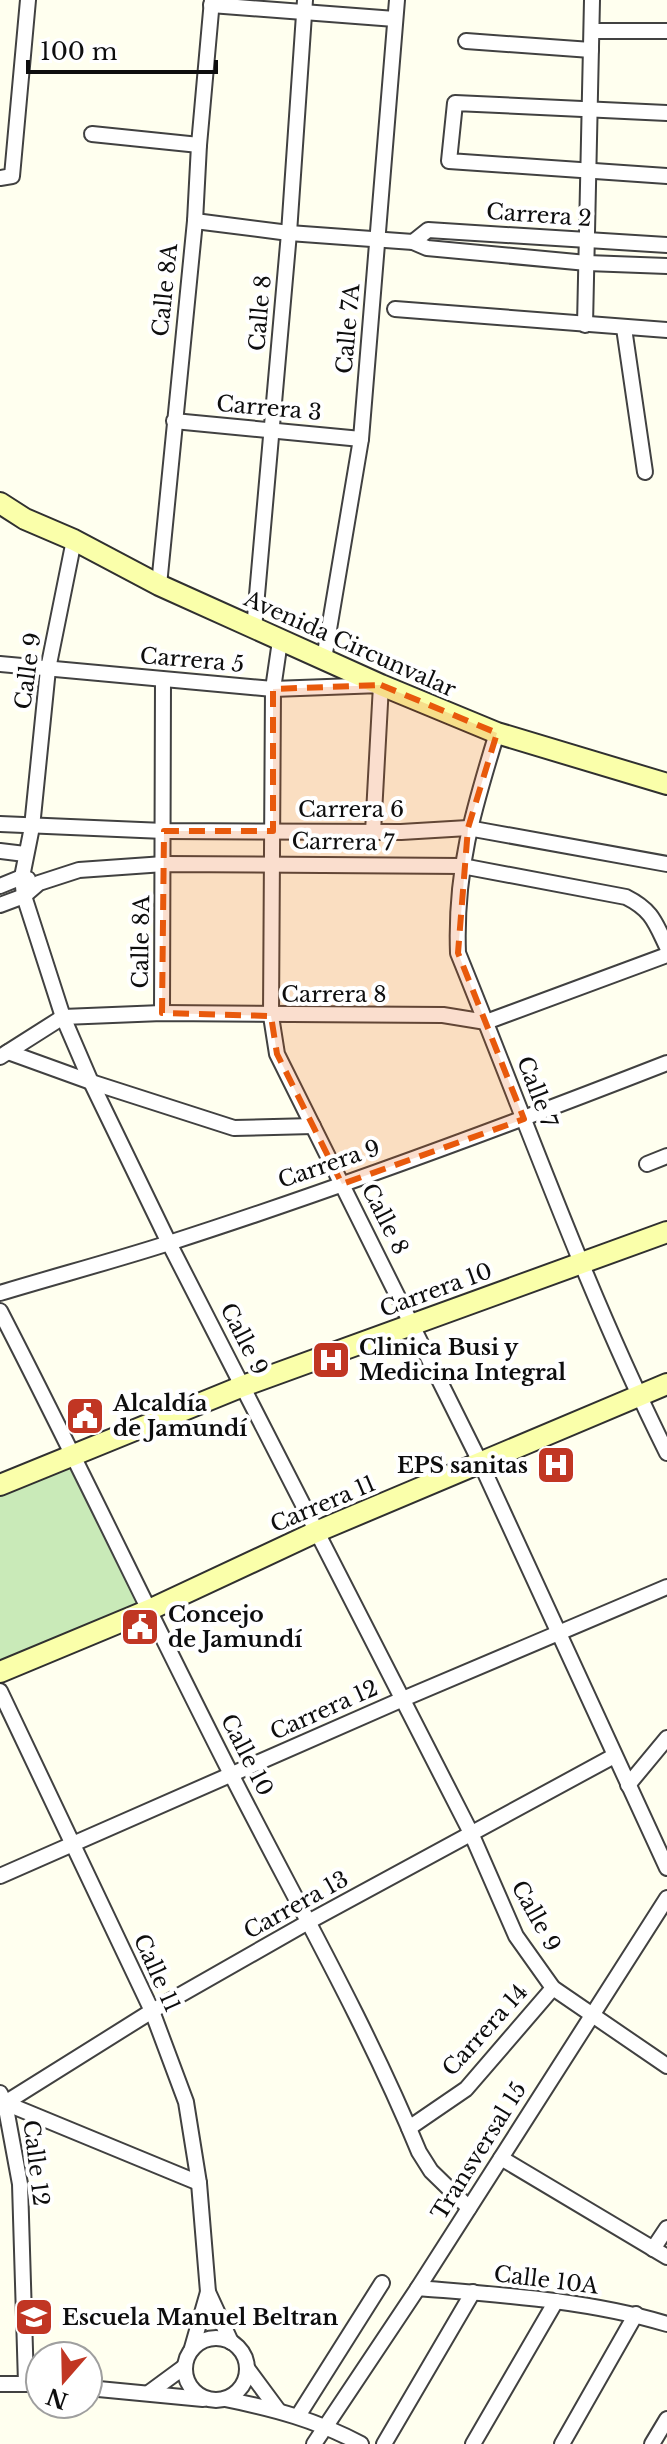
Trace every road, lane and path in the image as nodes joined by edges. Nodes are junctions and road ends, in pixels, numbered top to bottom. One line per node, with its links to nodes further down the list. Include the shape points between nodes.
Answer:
1 (28, 0): 17 (street, via 12,176)
2 (397, 0): 6 (street, Calle 7A)
3 (592, 0): 7 (street)
4 (211, 3): 5 (street); 14 (street, Calle 8A)
5 (304, 6): 6 (street); 19 (street, Calle 8)
6 (395, 19): 20 (street, Calle 7A)
7 (592, 31): 8 (street); 10 (street)
8 (667, 31)
9 (466, 41): 10 (street)
10 (591, 50): 11 (street)
11 (590, 111): 12 (street); 15 (street); 15 (street, via 455,103 449,161)
12 (667, 113)
13 (92, 134): 14 (street)
14 (199, 145): 18 (street, Calle 8A)
15 (589, 172): 16 (street); 21 (street)
16 (667, 176)
17 (0, 178)
18 (195, 221): 19 (street, Carrera 2); 30 (street, Calle 8A)
19 (289, 233): 20 (street, Carrera 2); 31 (street, Calle 8)
20 (379, 241): 22 (street, Carrera 2); 32 (street, Calle 7A)
21 (587, 241): 22 (street, Carrera 2, via 428,230); 23 (street, Carrera 2); 24 (street)
22 (413, 242): 24 (street, Carrera 2, via 427,248)
23 (667, 245)
24 (587, 263): 25 (street, Carrera 2); 27 (street)
25 (667, 266)
26 (395, 309): 27 (street)
27 (585, 325): 28 (street)
28 (624, 328): 29 (street); 33 (street)
29 (667, 330)
30 (174, 421): 31 (street, Carrera 3); 38 (street, Calle 8A)
31 (272, 431): 32 (street, Carrera 3); 39 (street, Calle 8)
32 (361, 439): 41 (street, Calle 7A)
33 (645, 472)
34 (0, 503): 36 (main road, Avenida Circunvalar)
35 (0, 518): 36 (main road, Avenida Circunvalar)
36 (25, 519): 37 (main road, Avenida Circunvalar)
37 (74, 540): 38 (main road, Avenida Circunvalar); 43 (street, Calle 9)
38 (159, 585): 39 (main road, Avenida Circunvalar)
39 (254, 629): 40 (main road, Avenida Circunvalar)
40 (280, 641): 41 (main road, Avenida Circunvalar); 46 (street, Calle 8)
41 (324, 659): 45 (main road, Avenida Circunvalar)
42 (0, 664): 43 (street, Carrera 5)
43 (48, 669): 44 (street, Carrera 5); 50 (street, Calle 9)
44 (163, 680): 46 (street, Carrera 5); 52 (street, Calle 8A)
45 (381, 685): 46 (street, Carrera 5); 47 (main road, Avenida Circunvalar); 54 (street)
46 (273, 689): 53 (street, Calle 8)
47 (497, 733): 48 (main road, Avenida Circunvalar); 51 (street, Calle 7)
48 (667, 784)
49 (0, 824): 50 (street, Carrera 6)
50 (32, 827): 52 (street, Carrera 6); 56 (street, Calle 9)
51 (468, 828): 54 (street, Carrera 6); 59 (street, Carrera 6); 60 (street, Calle 7)
52 (164, 831): 53 (street, Carrera 6); 58 (street, Calle 8A)
53 (273, 831): 54 (street, Carrera 6); 57 (street, Calle 8)
54 (373, 832)
55 (0, 851): 56 (street)
56 (25, 854): 61 (street, Calle 9)
57 (273, 863): 58 (street, Carrera 7); 60 (street, Carrera 7); 69 (street, Calle 8)
58 (164, 864): 62 (street, Carrera 7, via 79,870); 68 (street, Calle 8A)
59 (667, 864)
60 (462, 866): 66 (street, Carrera 7, via 626,897 644,906); 71 (street, Calle 7, via 458,953)
61 (22, 877): 62 (street); 63 (street); 64 (street, Calle 9)
62 (39, 883): 64 (street, Carrera 7)
63 (0, 886)
64 (24, 896): 65 (street, Carrera 7); 70 (street, Calle 9)
65 (0, 905)
66 (667, 947)
67 (667, 955): 71 (street, Carrera 8)
68 (162, 1013): 69 (street, Carrera 8); 70 (street, Carrera 8)
69 (271, 1016): 71 (street, Carrera 8, via 443,1015); 76 (street, Calle 8, via 277,1054)
70 (63, 1017): 72 (street); 74 (street, Calle 9)
71 (486, 1022): 75 (street, Calle 7)
72 (4, 1054): 74 (street)
73 (667, 1063): 75 (street, Carrera 9)
74 (91, 1082): 76 (street, via 234,1128); 81 (street, Calle 9)
75 (524, 1119): 79 (street, Carrera 9); 82 (street, Calle 7)
76 (313, 1126): 79 (street, Calle 8)
77 (667, 1156): 78 (street)
78 (647, 1164)
79 (342, 1184): 81 (street, Carrera 9); 85 (street, Calle 8)
80 (667, 1232): 82 (main road, Carrera 10)
81 (169, 1243): 83 (street, Carrera 9); 87 (street, Calle 9)
82 (581, 1263): 85 (main road, Carrera 10); 88 (street, Calle 7)
83 (0, 1293)
84 (0, 1311): 90 (street, Calle 10)
85 (414, 1324): 87 (main road, Carrera 10); 91 (street, Calle 8)
86 (667, 1384): 88 (main road, Carrera 11)
87 (243, 1386): 90 (main road, Carrera 10); 93 (street, Calle 9)
88 (638, 1396): 89 (street, Calle 7); 91 (main road, Carrera 11)
89 (667, 1453)
90 (74, 1454): 92 (main road, Carrera 10); 95 (street, Calle 10)
91 (481, 1464): 93 (main road, Carrera 11); 96 (street, Calle 8)
92 (0, 1485)
93 (316, 1532): 95 (main road, Carrera 11); 99 (street, Calle 9)
94 (667, 1587): 96 (street, Carrera 12)
95 (149, 1610): 97 (main road, Carrera 11); 102 (street, Calle 10)
96 (560, 1634): 99 (street, Carrera 12); 101 (street, Calle 8)
97 (0, 1672)
98 (0, 1691): 105 (street, Calle 11)
99 (403, 1699): 102 (street, Carrera 12); 104 (street, Calle 9)
100 (667, 1738): 103 (street)
101 (614, 1756): 103 (street, Calle 8); 104 (street, Carrera 13)
102 (232, 1775): 105 (street, Carrera 12); 109 (street, Calle 10)
103 (628, 1785): 106 (street, Calle 8)
104 (471, 1833): 109 (street, Carrera 13); 110 (street, Calle 9, via 516,1936)
105 (73, 1842): 107 (street, Carrera 12); 111 (street, Calle 11)
106 (665, 1859)
107 (0, 1876)
108 (667, 1898): 112 (street, Transversal 15)
109 (310, 1921): 111 (street, Carrera 13); 115 (street, Calle 10)
110 (553, 1988): 112 (street, Calle 9); 115 (street, Carrera 14, via 466,2089)
111 (152, 2011): 114 (street, Carrera 13); 117 (street, Calle 11, via 186,2102)
112 (593, 2014): 113 (street, Calle 9); 116 (street, Transversal 15)
113 (667, 2066)
114 (3, 2098): 117 (street); 129 (street, Calle 12, via 20,2184)
115 (409, 2128): 118 (street, Calle 10, via 431,2171)
116 (501, 2158): 118 (street, Transversal 15); 120 (street)
117 (199, 2183): 124 (street, Calle 11)
118 (469, 2208): 123 (street, Transversal 15)
119 (667, 2228): 120 (street)
120 (653, 2249): 121 (street)
121 (667, 2257)
122 (382, 2283): 141 (street)
123 (418, 2288): 125 (street, Calle 10A); 143 (street, Transversal 15)
124 (208, 2292): 130 (street, Calle 11); 131 (street, Calle 11)
125 (473, 2292): 126 (street, Calle 10A); 146 (street)
126 (556, 2301): 127 (street, Calle 10A); 147 (street)
127 (636, 2314): 128 (street, Calle 10A); 148 (street)
128 (667, 2324)
129 (30, 2340)
130 (231, 2342): 131 (street, via 211,2338); 133 (street)
131 (192, 2348): 132 (street)
132 (184, 2367): 137 (street); 138 (street, via 189,2386)
133 (247, 2368): 139 (street, via 241,2387); 140 (street)
134 (0, 2384): 135 (street)
135 (24, 2384)
136 (104, 2389): 137 (street)
137 (150, 2392): 138 (street)
138 (205, 2399): 139 (street)
139 (225, 2399): 140 (street)
140 (278, 2410): 141 (street)
141 (298, 2416): 143 (street)
142 (667, 2419): 149 (street)
143 (327, 2426): 144 (street, Transversal 15); 145 (street)
144 (314, 2444)
145 (361, 2444)
146 (384, 2444)
147 (473, 2444)
148 (562, 2444)
149 (652, 2444)

